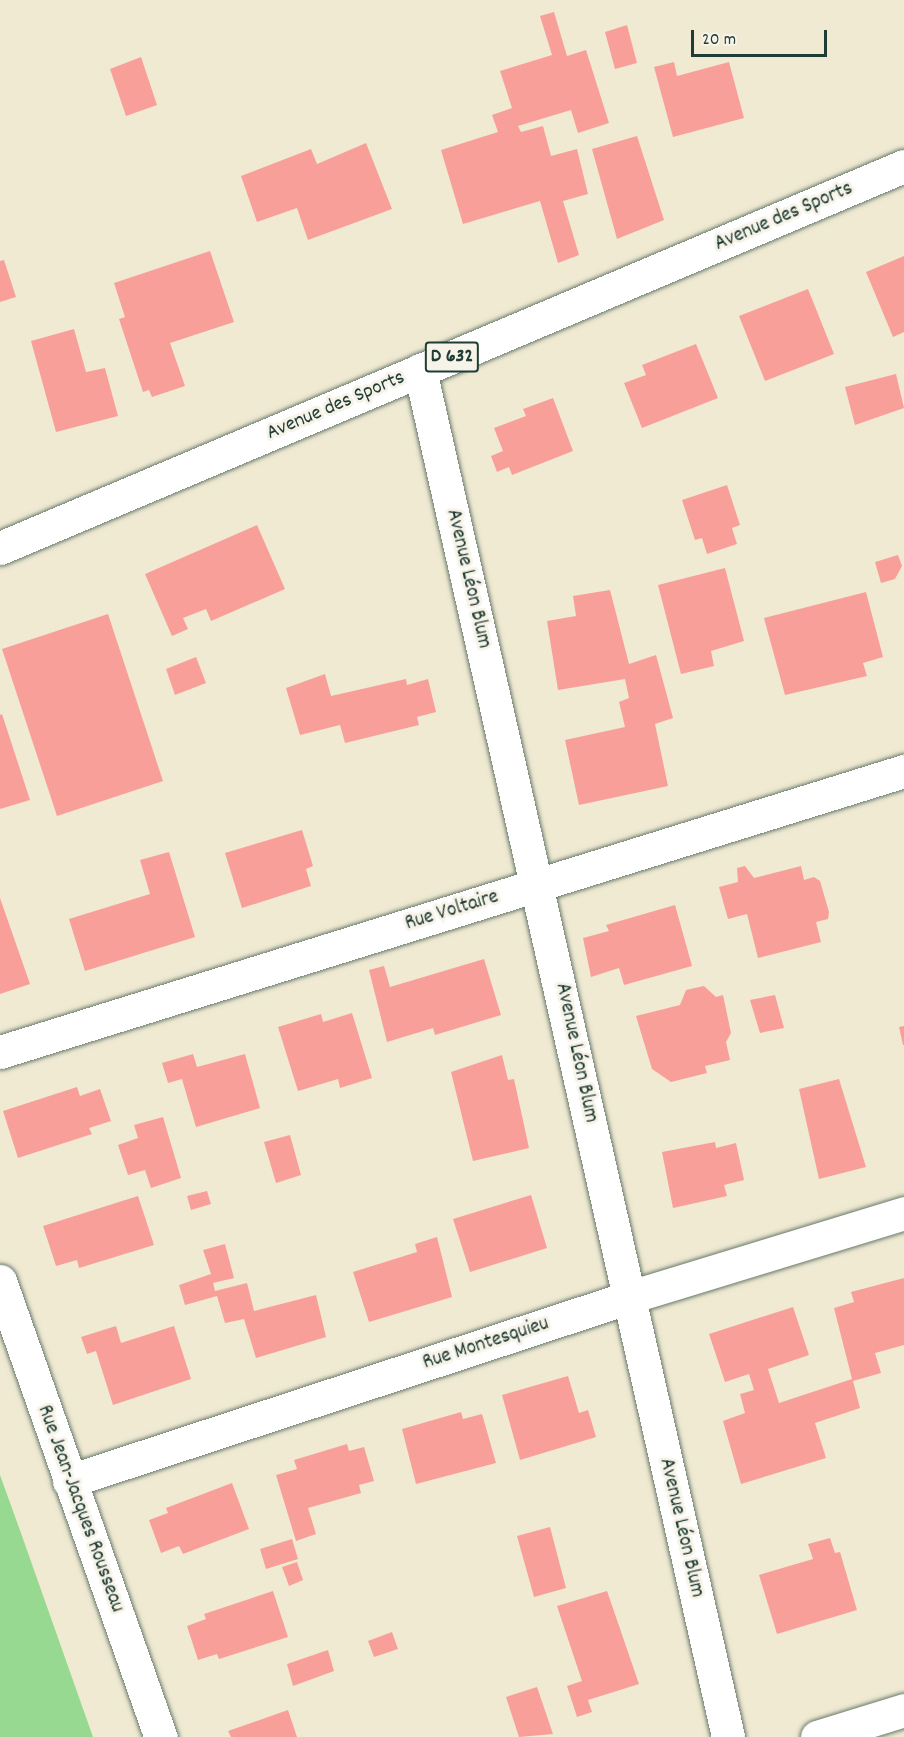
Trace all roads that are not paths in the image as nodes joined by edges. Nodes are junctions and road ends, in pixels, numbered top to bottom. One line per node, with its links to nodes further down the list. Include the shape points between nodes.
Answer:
1 (904, 166): 2 (street, Avenue des Sports / D 632)
2 (420, 370): 3 (street, Avenue des Sports / D 632); 5 (street, Avenue Léon Blum)
3 (0, 548)
4 (904, 771): 5 (street, Rue Voltaire)
5 (538, 885): 6 (street, Rue Voltaire); 9 (street, Avenue Léon Blum)
6 (0, 1052)
7 (904, 1213): 9 (street, Rue Montesquieu)
8 (0, 1281): 10 (street, Rue Jean-Jacques Rousseau)
9 (630, 1297): 10 (street, Rue Montesquieu); 13 (street, Avenue Léon Blum)
10 (69, 1481): 12 (street, Rue Jean-Jacques Rousseau)
11 (904, 1710): 14 (street)
12 (161, 1737)
13 (728, 1737)
14 (817, 1737)

